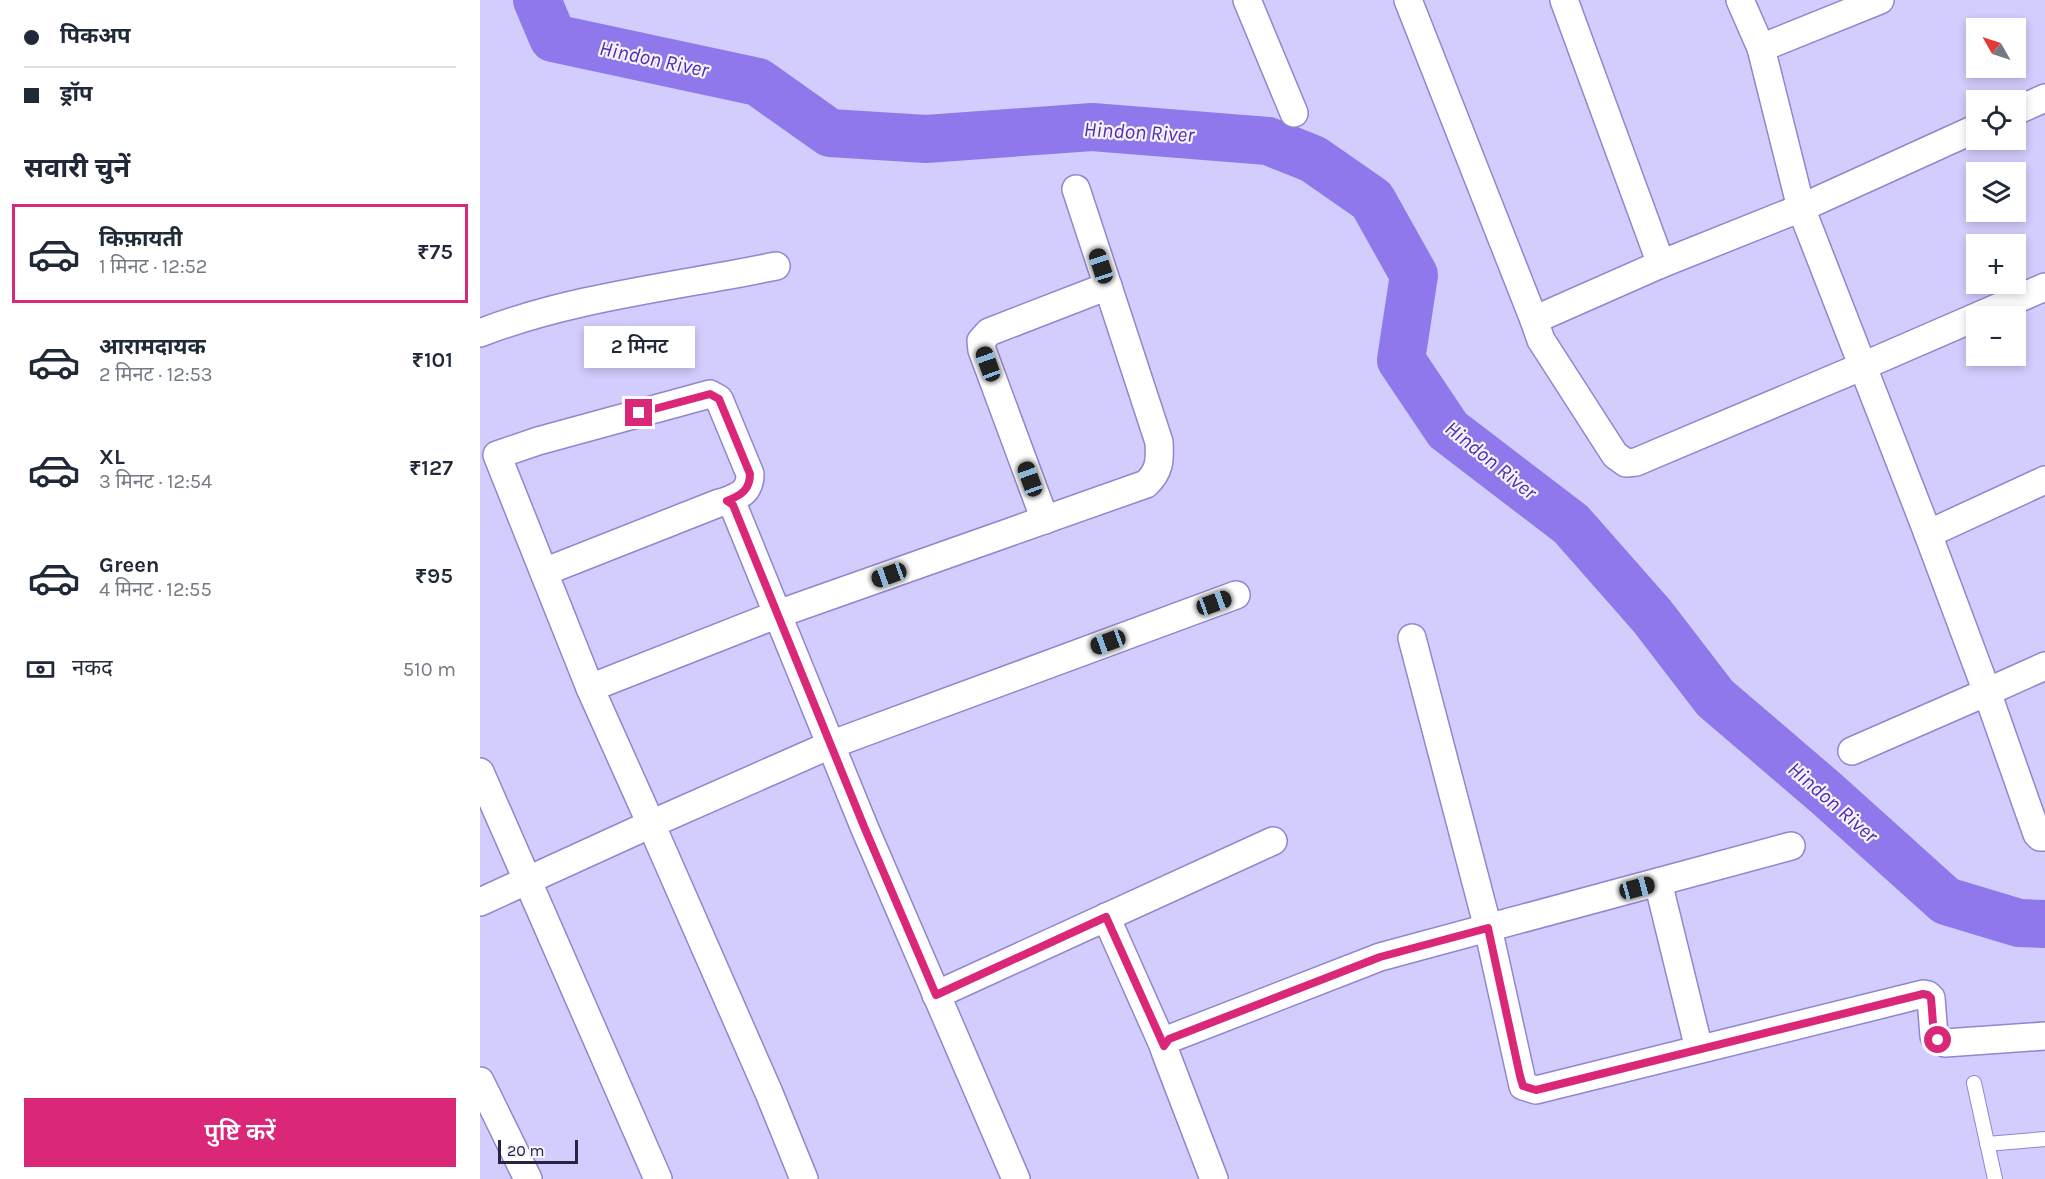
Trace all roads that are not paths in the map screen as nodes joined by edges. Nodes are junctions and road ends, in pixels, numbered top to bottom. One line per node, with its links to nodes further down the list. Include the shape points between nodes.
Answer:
1 (1248, 0): 9 (street)
2 (1408, 0): 17 (street)
3 (1564, 0): 13 (street)
4 (1740, 0): 6 (street)
5 (1880, 0): 6 (street)
6 (1761, 48): 12 (street)
7 (2045, 98): 8 (street)
8 (2026, 107)
9 (1294, 113)
10 (1966, 133): 12 (street)
11 (1076, 189): 15 (street)
12 (1801, 208): 13 (street); 19 (street)
13 (1661, 264): 17 (street)
14 (776, 266): 18 (street, via 597,300)
15 (1108, 286): 23 (street, via 1160,442 1160,463 1146,484); 23 (street, via 988,332 981,341)
16 (2045, 287): 19 (street)
17 (1534, 320): 19 (street, via 1541,340 1596,426 1615,455 1626,463)
18 (480, 333)
19 (1863, 366): 24 (street)
20 (489, 457): 22 (street, via 710,394 719,399 750,474 746,491); 25 (street)
21 (2045, 480): 24 (street)
22 (727, 501): 25 (street); 27 (street, via 733,505)
23 (1045, 520): 27 (street)
24 (1928, 534): 31 (street)
25 (544, 572): 30 (street)
26 (1236, 595): 32 (street)
27 (778, 614): 30 (street); 32 (street)
28 (1412, 638): 43 (street)
29 (2045, 666): 31 (street)
30 (590, 688): 35 (street)
31 (1987, 692): 33 (street); 37 (street)
32 (830, 745): 35 (street); 44 (street)
33 (1852, 752)
34 (480, 772): 39 (street)
35 (651, 824): 39 (street); 54 (street)
36 (1273, 841): 42 (street)
37 (2043, 844)
38 (1791, 846): 40 (street)
39 (527, 880): 41 (street); 53 (street)
40 (1658, 882): 43 (street); 47 (street)
41 (480, 902)
42 (1106, 917): 44 (street); 46 (street)
43 (1488, 928): 46 (street, via 1380,957 1169,1039); 47 (street, via 1523,1086 1536,1090)
44 (936, 995): 55 (street)
45 (2045, 1036): 47 (street, via 1945,1043 1934,1036 1931,998 1923,994)
46 (1164, 1046): 56 (street)
47 (1699, 1049)
48 (1974, 1083): 51 (lane)
49 (481, 1087): 52 (street)
50 (2045, 1139): 51 (lane)
51 (1988, 1144): 57 (lane)
52 (528, 1179)
53 (658, 1179)
54 (804, 1179)
55 (1016, 1179)
56 (1214, 1179)
57 (1995, 1179)

